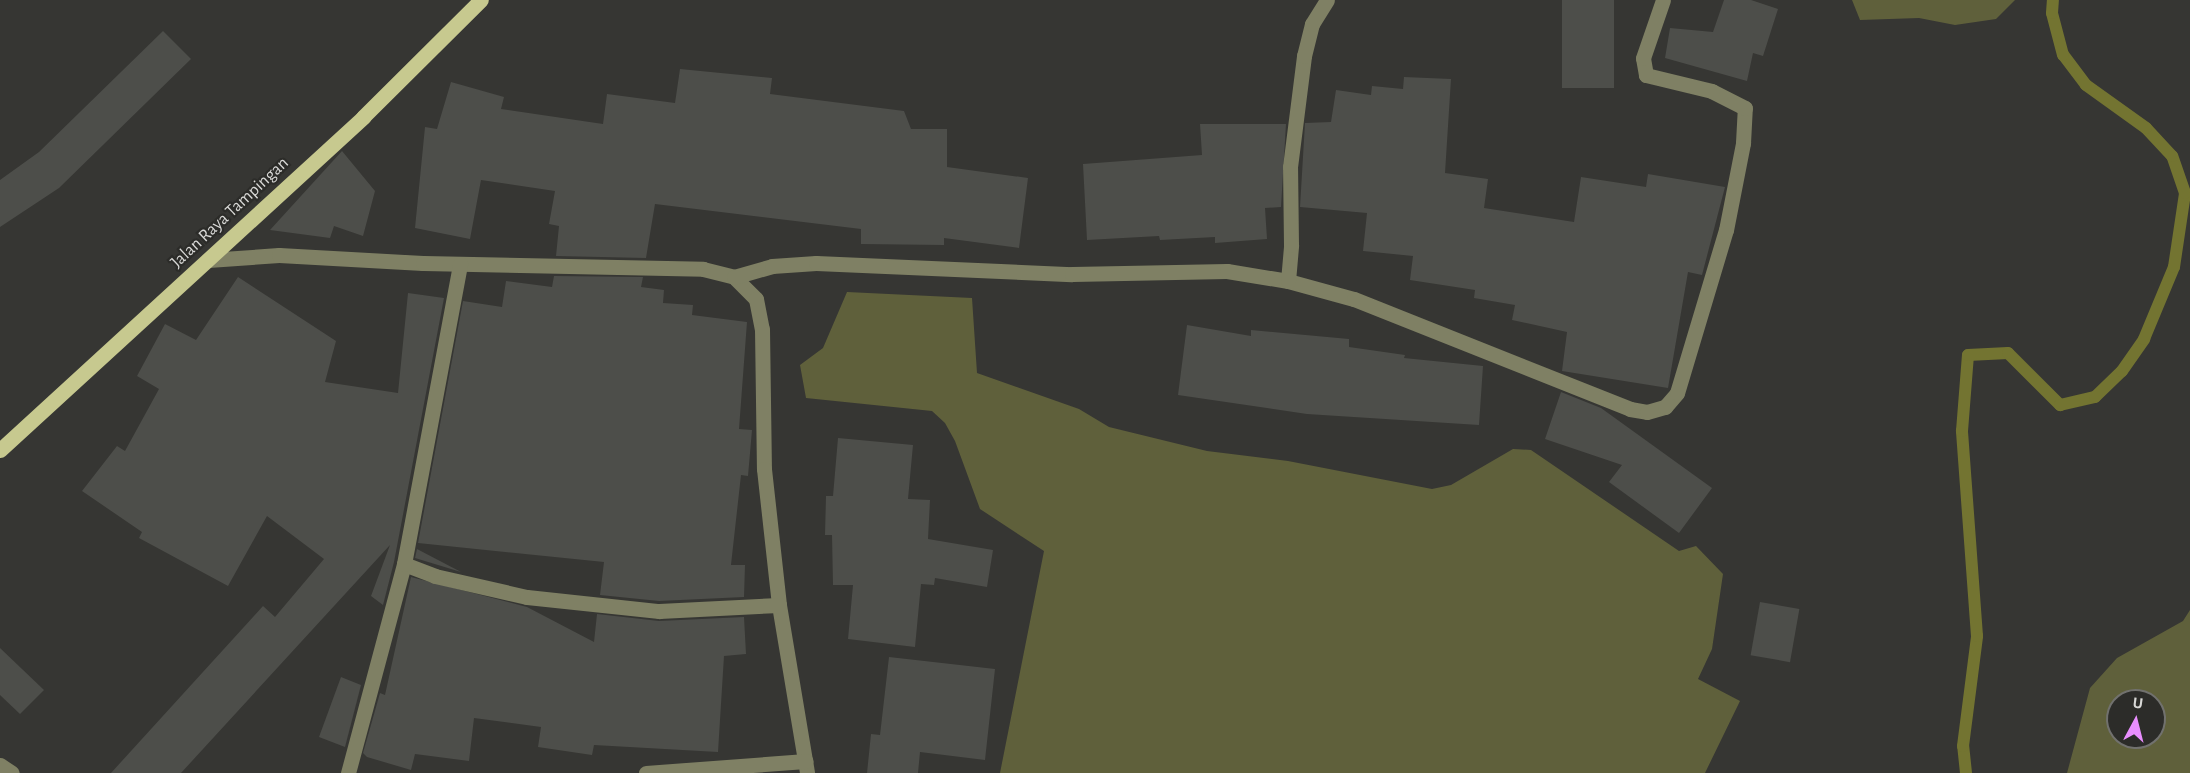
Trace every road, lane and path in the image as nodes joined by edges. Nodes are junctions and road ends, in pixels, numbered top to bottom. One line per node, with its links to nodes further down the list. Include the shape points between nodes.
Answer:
1 (481, 0): 4 (main road, Jalan Raya Tampingan, via 363,117)
2 (1327, 0): 7 (street, via 1312,24 1304,56 1290,167)
3 (1663, 0): 7 (street, via 1643,58 1646,75 1712,91 1745,108 1743,143 1726,230 1677,393 1665,407 1647,412 1630,408 1376,307)
4 (208, 260): 5 (street, via 279,255); 8 (main road, Jalan Raya Tampingan)
5 (460, 264): 6 (street, via 703,269); 9 (street)
6 (734, 277): 7 (street, via 772,266 816,263 1072,274 1227,272); 10 (street, via 756,299 762,329 764,469)
7 (1288, 281)
8 (0, 450)
9 (404, 564): 10 (street, via 435,576 527,597 659,612); 14 (street)
10 (779, 605): 12 (street)
11 (0, 765): 13 (street)
12 (807, 767): 15 (street)
13 (12, 773)
14 (348, 773)
15 (646, 773)

